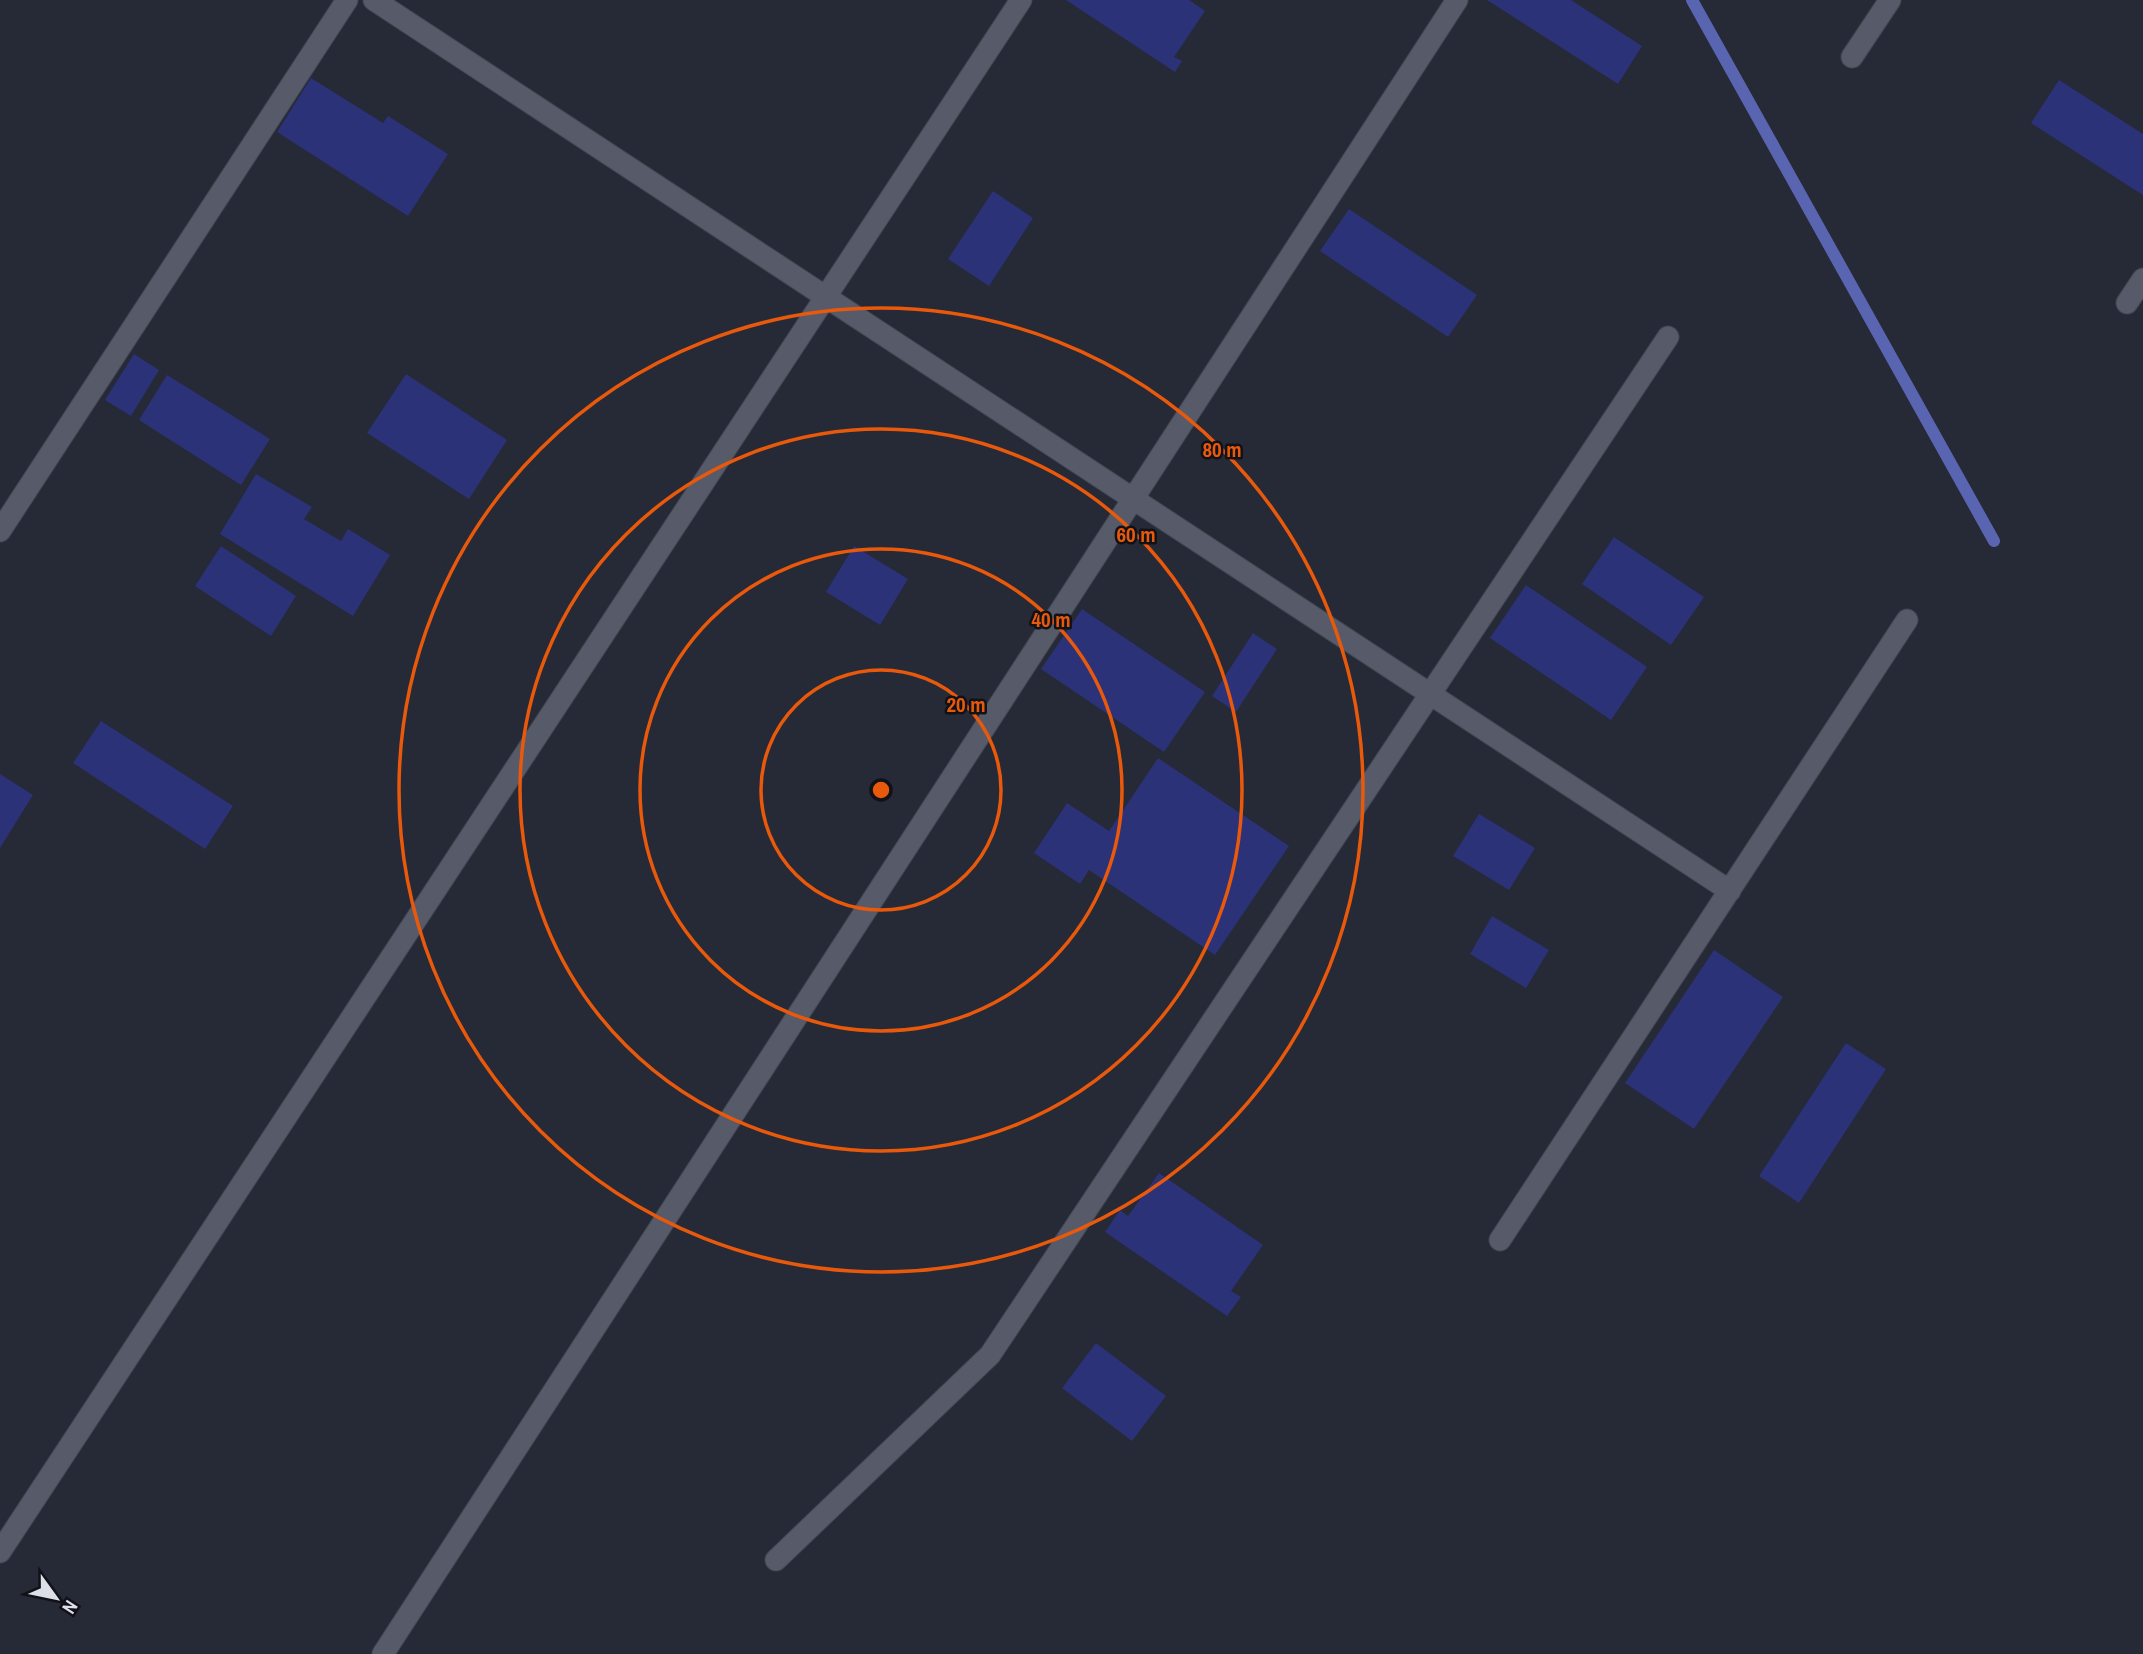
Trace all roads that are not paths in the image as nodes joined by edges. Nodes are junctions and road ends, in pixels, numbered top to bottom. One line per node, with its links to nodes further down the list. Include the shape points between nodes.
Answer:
1 (347, 0): 12 (street)
2 (374, 0): 8 (street)
3 (1021, 0): 8 (street)
4 (1457, 0): 11 (street)
5 (1890, 0): 6 (street)
6 (1852, 57)
7 (2143, 279): 9 (street)
8 (825, 296): 11 (street); 17 (street)
9 (2127, 303)
10 (1668, 337): 14 (street)
11 (1133, 499): 14 (street); 19 (street)
12 (0, 531)
13 (1907, 620): 15 (street)
14 (1430, 694): 15 (street); 18 (street, via 990,1355)
15 (1730, 891): 16 (street)
16 (1500, 1240)
17 (0, 1552)
18 (776, 1560)
19 (383, 1654)

